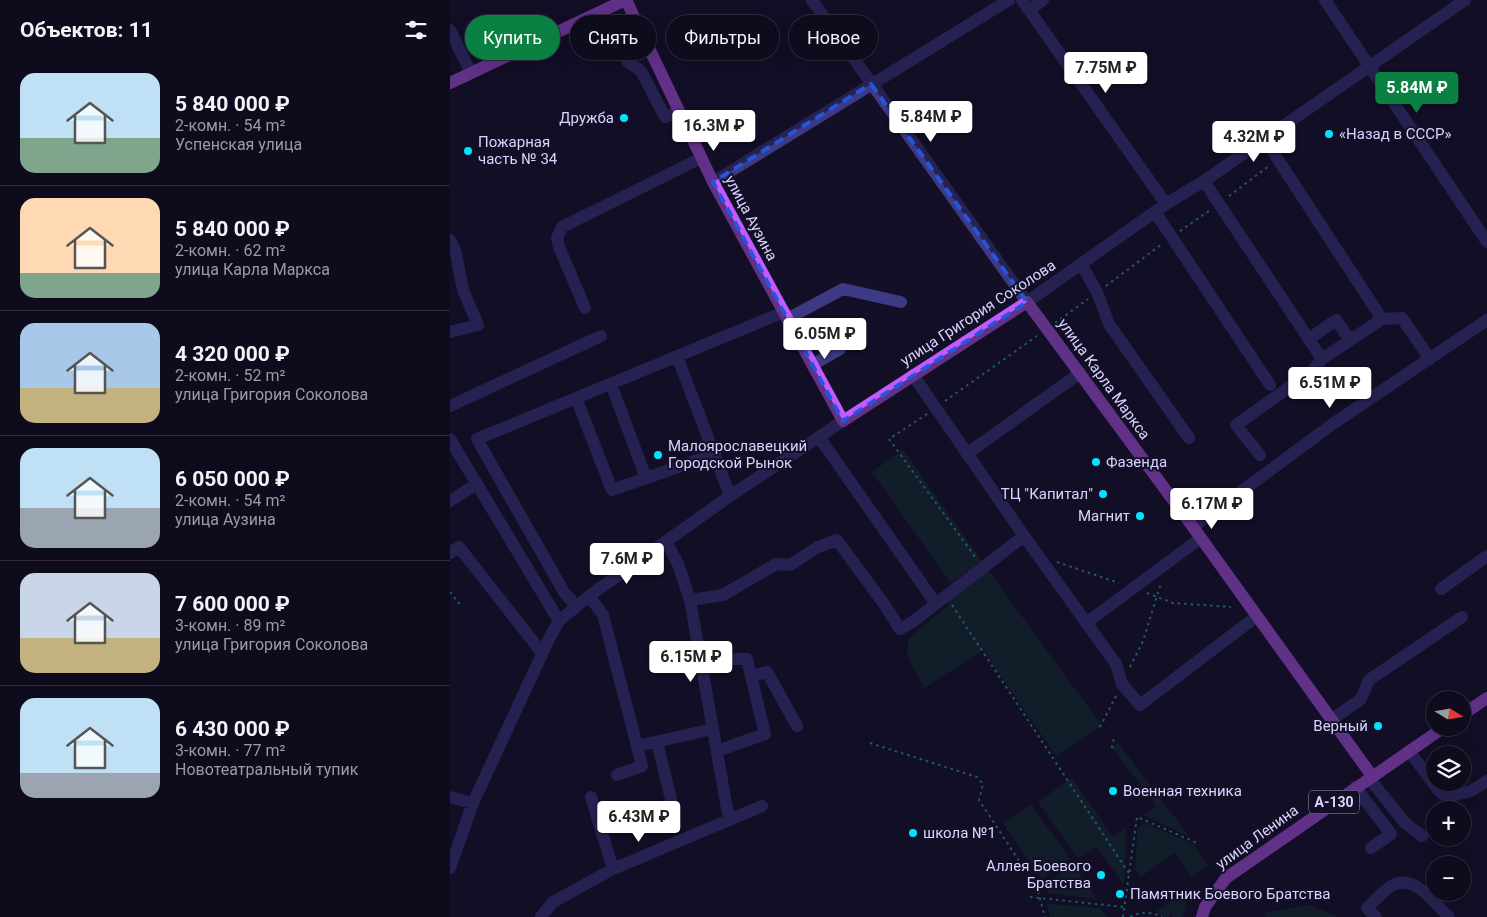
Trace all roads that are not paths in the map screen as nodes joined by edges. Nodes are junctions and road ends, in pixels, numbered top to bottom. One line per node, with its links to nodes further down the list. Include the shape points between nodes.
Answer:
1 (625, 0): 8 (main road); 16 (main road, улица Аузина)
2 (812, 0): 15 (street, улица Карла Маркса)
3 (1009, 0): 15 (street)
4 (1043, 0): 7 (street)
5 (1325, 0): 12 (street)
6 (1465, 0): 12 (street, улица Григория Соколова)
7 (1025, 5): 21 (street)
8 (593, 15)
9 (570, 26): 13 (main road)
10 (450, 30): 13 (street)
11 (626, 60): 16 (street, via 641,70 665,117)
12 (1368, 66): 17 (street, улица Григория Соколова); 24 (street)
13 (471, 73): 14 (main road)
14 (450, 83)
15 (871, 84): 20 (street); 27 (street, улица Карла Маркса)
16 (679, 111): 18 (main road, улица Аузина)
17 (1264, 138): 19 (street, улица Григория Соколова); 30 (street)
18 (701, 158): 20 (main road, улица Аузина); 28 (street, via 562,227 557,238 559,247)
19 (1204, 181): 21 (street, улица Григория Соколова); 34 (street)
20 (713, 182): 29 (main road, улица Аузина)
21 (1166, 204): 22 (street, улица Григория Соколова)
22 (1156, 212): 25 (street, улица Григория Соколова); 44 (street)
23 (450, 240): 32 (street, via 456,253 463,290 478,325)
24 (1487, 242)
25 (1081, 264): 27 (street, улица Григория Соколова); 49 (street, via 1109,324)
26 (900, 302): 29 (street, via 843,289)
27 (1027, 302): 41 (main road, улица Карла Маркса); 42 (main road, улица Григория Соколова)
28 (584, 308)
29 (786, 316): 37 (street); 40 (main road, улица Аузина)
30 (1382, 318): 35 (street); 38 (street, via 1402,318)
31 (1487, 320): 38 (street)
32 (450, 332)
33 (600, 336): 46 (street)
34 (1309, 339): 35 (street, via 1336,320); 39 (street)
35 (1350, 340): 39 (street)
36 (840, 349): 40 (street)
37 (677, 356): 43 (street); 52 (street)
38 (1430, 358): 58 (street, via 1334,423)
39 (1322, 359): 53 (street, via 1312,371 1236,425)
40 (812, 365): 47 (main road, улица Аузина)
41 (1080, 373): 51 (street); 58 (main road, улица Карла Маркса)
42 (913, 376): 47 (main road, улица Григория Соколова); 51 (street)
43 (610, 384): 45 (street); 54 (street)
44 (1270, 385)
45 (576, 398): 54 (street, via 612,490); 67 (street, via 477,439 564,592)
46 (450, 406)
47 (843, 421): 48 (street, улица Григория Соколова)
48 (819, 437): 56 (street, улица Григория Соколова); 66 (street)
49 (1189, 438)
50 (450, 439): 55 (street)
51 (968, 453): 59 (street)
52 (714, 454): 54 (street); 56 (street)
53 (1260, 456)
54 (646, 478)
55 (477, 484): 57 (street); 70 (street)
56 (730, 496): 60 (street, улица Григория Соколова)
57 (450, 501)
58 (1197, 533): 68 (main road, улица Карла Маркса); 71 (street)
59 (1024, 536): 66 (street); 71 (street)
60 (666, 541): 64 (street, улица Григория Соколова); 65 (street)
61 (450, 553): 72 (street, via 459,547)
62 (1487, 556): 63 (street)
63 (1441, 588)
64 (589, 596): 67 (street, улица Григория Соколова); 82 (street, via 603,615)
65 (690, 600): 66 (street, via 723,595 776,564 790,565 818,547 837,540 900,629); 73 (street)
66 (941, 600)
67 (576, 606): 70 (street, улица Григория Соколова)
68 (1257, 616): 71 (street, via 1140,705 1122,684 1116,664); 77 (main road, улица Карла Маркса)
69 (1462, 617): 77 (street, via 1370,680 1361,699)
70 (559, 621): 72 (street, улица Григория Соколова)
71 (1086, 622)
72 (542, 652): 92 (street, улица Григория Соколова)
73 (700, 659): 74 (street, via 747,658); 79 (street)
74 (751, 676): 78 (street, via 766,672); 83 (street, via 765,734)
75 (1487, 698): 76 (main road)
76 (1471, 709)
77 (1331, 720): 86 (main road, улица Карла Маркса)
78 (797, 726)
79 (713, 729): 81 (street); 83 (street)
80 (1431, 736): 84 (main road, улица Ленина / А-130)
81 (656, 742): 82 (street); 91 (street)
82 (637, 746): 85 (street, via 642,766)
83 (717, 751): 94 (street)
84 (1409, 751): 86 (main road, улица Ленина / А-130); 87 (street, via 1447,797 1471,792)
85 (616, 776)
86 (1370, 777): 88 (main road, улица Ленина / А-130); 95 (street, via 1406,823)
87 (1487, 781)
88 (1355, 787): 96 (street, via 1391,834); 100 (main road, улица Ленина / А-130, via 1226,878 1205,907)
89 (450, 797): 92 (street)
90 (591, 797): 98 (street)
91 (671, 799)
92 (473, 803): 97 (street, улица Григория Соколова)
93 (762, 806): 94 (street)
94 (729, 820): 98 (street)
95 (1422, 836)
96 (1371, 848)
97 (450, 868)
98 (613, 869): 99 (street, via 553,902)
99 (541, 917)
100 (1202, 917)
101 (1376, 917): 102 (street, via 1367,908 1393,884 1405,882 1416,885)
102 (1449, 917)

